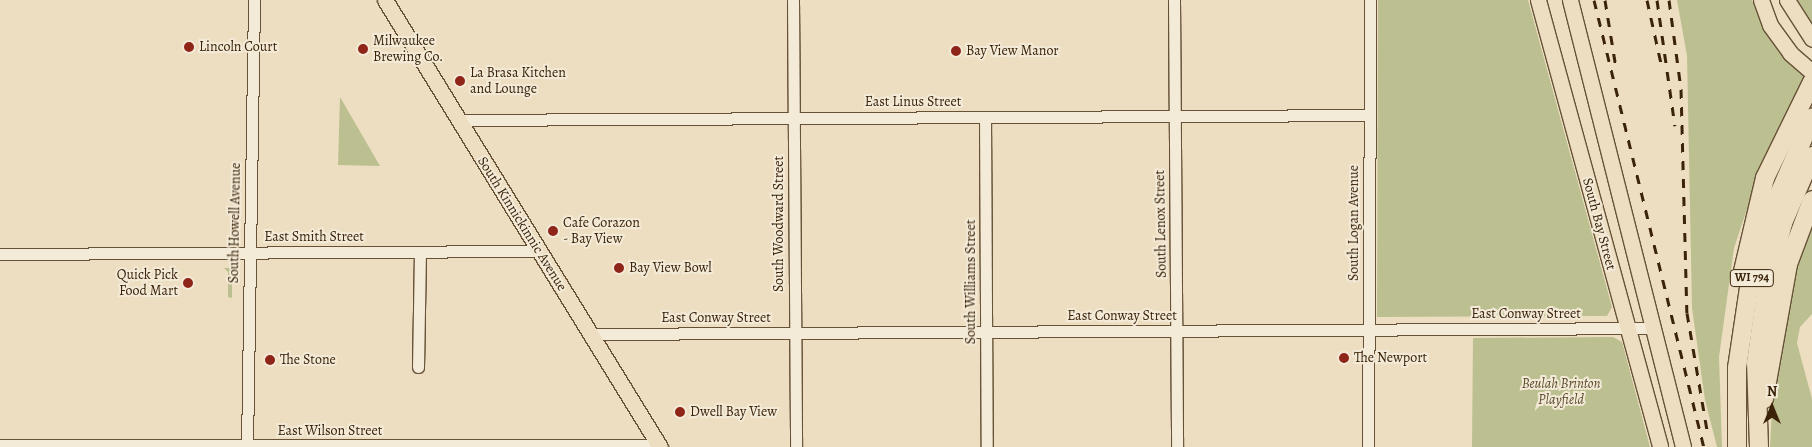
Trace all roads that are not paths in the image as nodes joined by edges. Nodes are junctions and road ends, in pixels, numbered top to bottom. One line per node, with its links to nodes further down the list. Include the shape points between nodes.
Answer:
1 (254, 0): 23 (street, South Howell Avenue)
2 (385, 0): 18 (main road, South Kinnickinnic Avenue)
3 (793, 0): 16 (street, South Woodward Street)
4 (1174, 0): 14 (street, South Lenox Street)
5 (1370, 0): 13 (street, South Logan Avenue)
6 (1538, 0): 25 (main road, South Bay Street)
7 (1570, 0): 26 (main road, South Bay Street)
8 (1761, 0): 11 (main road, via 1770,25 1790,53)
9 (1787, 0): 10 (main road)
10 (1812, 39)
11 (1812, 72)
12 (1812, 82): 33 (highway, via 1796,108 1765,178 1750,234 1734,325)
13 (1369, 115): 14 (street, East Linus Street); 27 (street, South Logan Avenue)
14 (1175, 116): 15 (street, East Linus Street); 28 (street, South Lenox Street)
15 (985, 117): 16 (street, East Linus Street); 29 (street, South Williams Street)
16 (794, 118): 18 (street, East Linus Street); 30 (street, South Woodward Street)
17 (1812, 118): 33 (highway, WI 794, via 1766,224)
18 (457, 120): 21 (main road, South Kinnickinnic Avenue)
19 (1812, 156): 36 (highway, WI 794, via 1782,223 1767,286 1756,362)
20 (1812, 200): 36 (highway, via 1788,264)
21 (538, 251): 22 (street, East Smith Street); 31 (main road, South Kinnickinnic Avenue)
22 (420, 252): 23 (street, East Smith Street); 32 (street)
23 (250, 253): 24 (street, East Smith Street); 38 (street, South Howell Avenue)
24 (0, 254)
25 (1628, 328): 26 (street, East Conway Street); 27 (street, East Conway Street); 35 (main road, South Bay Street)
26 (1652, 328): 34 (main road, South Bay Street)
27 (1368, 329): 28 (street, East Conway Street); 44 (street, South Logan Avenue)
28 (1176, 330): 29 (street, East Conway Street); 43 (street, South Lenox Street)
29 (986, 332): 30 (street, East Conway Street); 42 (street, South Williams Street)
30 (795, 333): 31 (street, East Conway Street); 41 (street, South Woodward Street)
31 (592, 334): 39 (main road, South Kinnickinnic Avenue)
32 (418, 367)
33 (1737, 368): 47 (highway, WI 794)
34 (1673, 409): 35 (main road); 46 (main road, South Bay Street)
35 (1651, 414): 45 (main road, South Bay Street)
36 (1759, 442)
37 (0, 445): 38 (street, East Wilson Street)
38 (246, 446): 40 (street, East Wilson Street)
39 (660, 446): 40 (street, East Wilson Street)
40 (415, 447)
41 (796, 447)
42 (987, 447)
43 (1177, 447)
44 (1368, 447)
45 (1660, 447)
46 (1683, 447)
47 (1737, 447)

